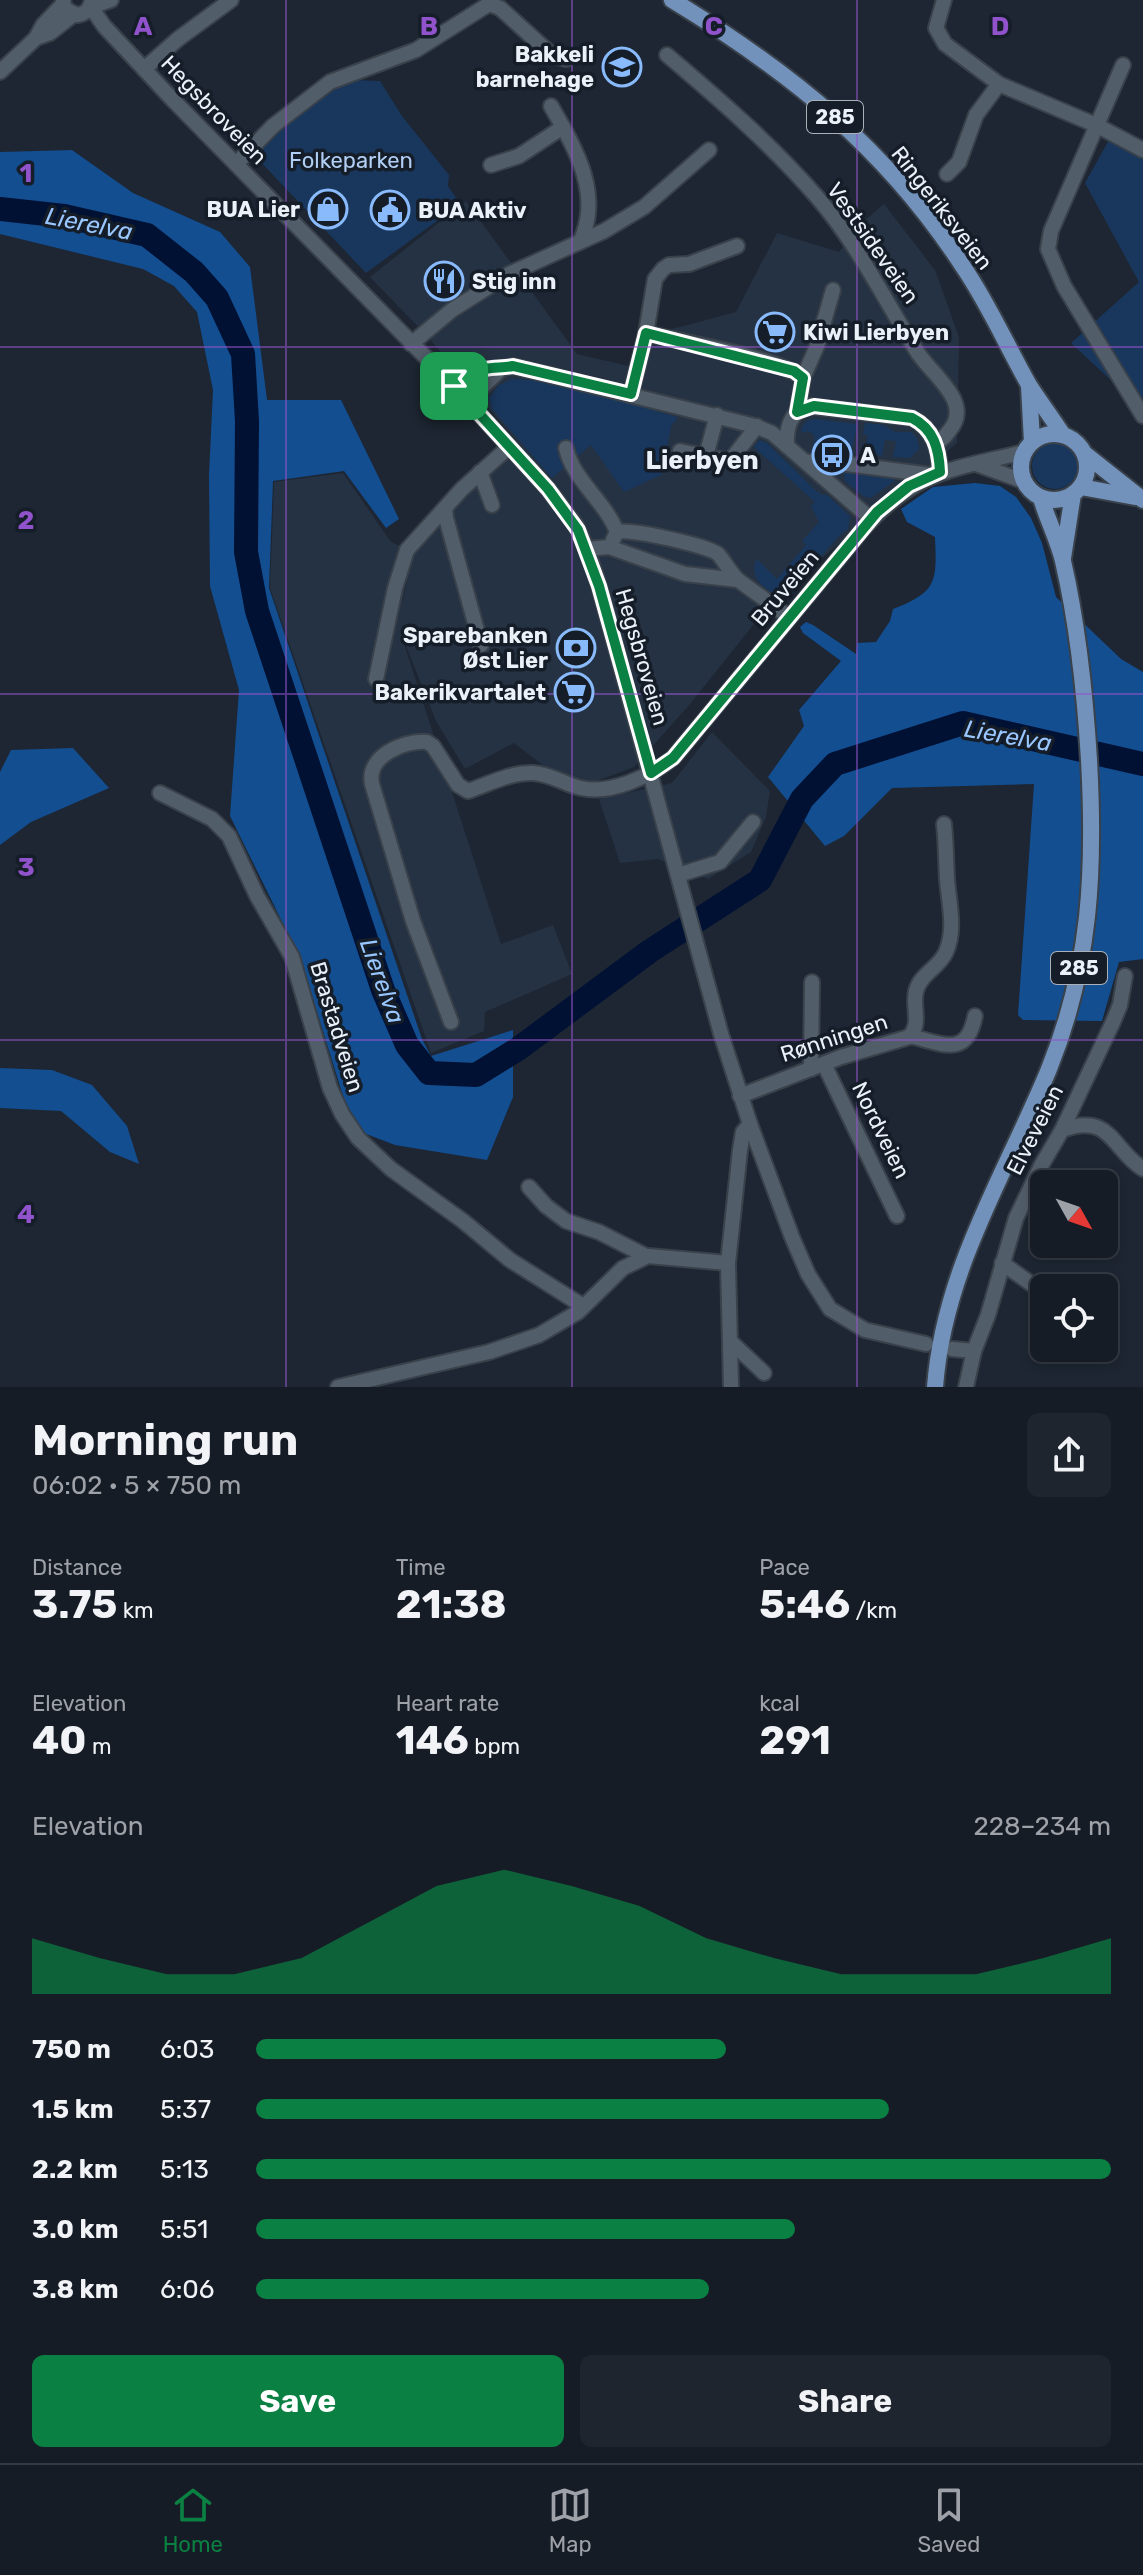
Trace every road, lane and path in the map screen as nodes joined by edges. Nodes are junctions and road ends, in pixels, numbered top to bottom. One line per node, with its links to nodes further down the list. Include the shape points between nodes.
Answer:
1 (111, 0): 6 (street)
2 (231, 0): 10 (street)
3 (672, 0): 28 (main road, Ringeriksveien / 285, via 772,64 889,171 965,269)
4 (944, 0): 12 (street, via 937,34)
5 (487, 3): 8 (street, via 500,8 553,56); 18 (street, via 416,50 330,82 273,126)
6 (77, 7): 10 (street, Hegsbroveien, via 104,26); 11 (street)
7 (667, 55): 37 (street, Vestsideveien, via 818,198 862,258 919,357 942,379 956,406 953,427)
8 (566, 59)
9 (1123, 65): 14 (street)
10 (144, 69): 18 (street, Hegsbroveien)
11 (0, 72)
12 (999, 84): 14 (street); 20 (street, via 976,115 959,162)
13 (551, 106): 15 (street)
14 (1096, 125): 17 (street); 34 (street, via 1051,231 1050,257 1089,332)
15 (563, 127): 19 (street, via 519,156); 21 (street, via 588,193 589,219)
16 (709, 150): 21 (street, via 644,207)
17 (1143, 150)
18 (236, 164): 25 (street, Hegsbroveien)
19 (491, 165)
20 (947, 174)
21 (580, 243): 25 (street, via 509,274)
22 (737, 246): 24 (street, via 663,269 655,279)
23 (833, 290): 27 (street)
24 (646, 333): 27 (street, via 794,371); 30 (street)
25 (411, 344): 29 (street, Hegsbroveien)
26 (501, 369): 29 (street, via 476,372); 30 (street, via 523,367); 31 (street)
27 (803, 378): 32 (street)
28 (1029, 384): 36 (main road, Ringeriksveien / 285); 40 (main road, Ringeriksveien / 285)
29 (454, 386): 31 (street, Hegsbroveien)
30 (631, 394): 33 (street)
31 (468, 401): 39 (street, Hegsbroveien)
32 (797, 412): 37 (street, via 814,406 912,418); 38 (street, via 787,428)
33 (717, 415): 35 (street); 44 (street)
34 (1143, 416)
35 (757, 426): 38 (street); 44 (street, via 730,461)
36 (1063, 435): 40 (main road, via 1046,434); 43 (main road, Ringeriksveien / 285)
37 (936, 443): 48 (street)
38 (787, 446): 45 (street)
39 (509, 447): 47 (street); 58 (street, Hegsbroveien, via 567,512)
40 (1028, 447): 46 (street, Bruveien); 49 (main road, Ringeriksveien / 285, via 1021,465)
41 (566, 448): 56 (street, via 569,461)
42 (680, 451): 44 (street)
43 (1085, 454): 50 (main road, 285, via 1087,471); 52 (main road)
44 (706, 456)
45 (806, 462): 48 (street); 55 (street)
46 (976, 464): 48 (street, Bruveien); 49 (street)
47 (480, 472): 53 (street); 54 (street)
48 (936, 474): 55 (street, Bruveien, via 902,491)
49 (1023, 481): 51 (main road, 285)
50 (1077, 490): 51 (main road, via 1058,500); 52 (main road); 59 (main road, 285)
51 (1041, 498): 59 (main road, 285)
52 (1142, 499)
53 (492, 505)
54 (445, 508): 62 (street); 63 (street, via 411,543 402,562)
55 (871, 519): 61 (street, Bruveien)
56 (617, 532): 57 (street); 60 (street, via 641,532 714,551)
57 (609, 547): 58 (street); 60 (street, via 685,574)
58 (587, 549): 64 (street, Hegsbroveien)
59 (1062, 560): 93 (main road, 285, via 1086,710 1091,891 1083,947 1048,1070 957,1275 940,1339)
60 (738, 580): 61 (street)
61 (789, 617): 64 (street, Bruveien, via 673,758)
62 (481, 645)
63 (376, 679)
64 (651, 773): 68 (street, Hegsbroveien); 72 (street, via 589,789 546,776 515,774 468,791 458,785 433,746 421,742 396,749 373,764 372,784 413,921)
65 (160, 793): 85 (street, Brastadveien, via 212,819 229,836 292,957 330,1088 358,1138 510,1260)
66 (753, 822): 68 (street, via 720,862)
67 (944, 824): 73 (street, Rønningen, via 950,940 918,985 917,1023)
68 (678, 878): 75 (street, Hegsbroveien)
69 (1125, 976): 77 (street, Elveveien, via 1120,1005)
70 (812, 982): 74 (street)
71 (975, 1016): 73 (street, via 970,1033 957,1045)
72 (451, 1022)
73 (910, 1036): 74 (street, Rønningen)
74 (817, 1067): 75 (street, Rønningen); 80 (street, Nordveien)
75 (740, 1096): 76 (street, Hegsbroveien)
76 (750, 1124): 82 (street, via 740,1150); 87 (street, Hegsbroveien, via 797,1249 830,1309 865,1330)
77 (1062, 1130): 78 (street, via 1084,1125 1103,1129); 83 (street, Elveveien, via 1028,1192)
78 (1143, 1169)
79 (529, 1187): 81 (street, via 566,1221)
80 (897, 1216)
81 (646, 1256): 82 (street); 85 (street, via 623,1268)
82 (728, 1263): 86 (street)
83 (1002, 1263): 84 (street); 89 (street, Elveveien)
84 (1030, 1283)
85 (583, 1306): 91 (street, via 564,1322 514,1345)
86 (730, 1341): 90 (street); 92 (street)
87 (926, 1344)
88 (952, 1349): 89 (street)
89 (974, 1351): 94 (street, Elveveien)
90 (764, 1373)
91 (338, 1387)
92 (731, 1387)
93 (935, 1387)
94 (966, 1387)

